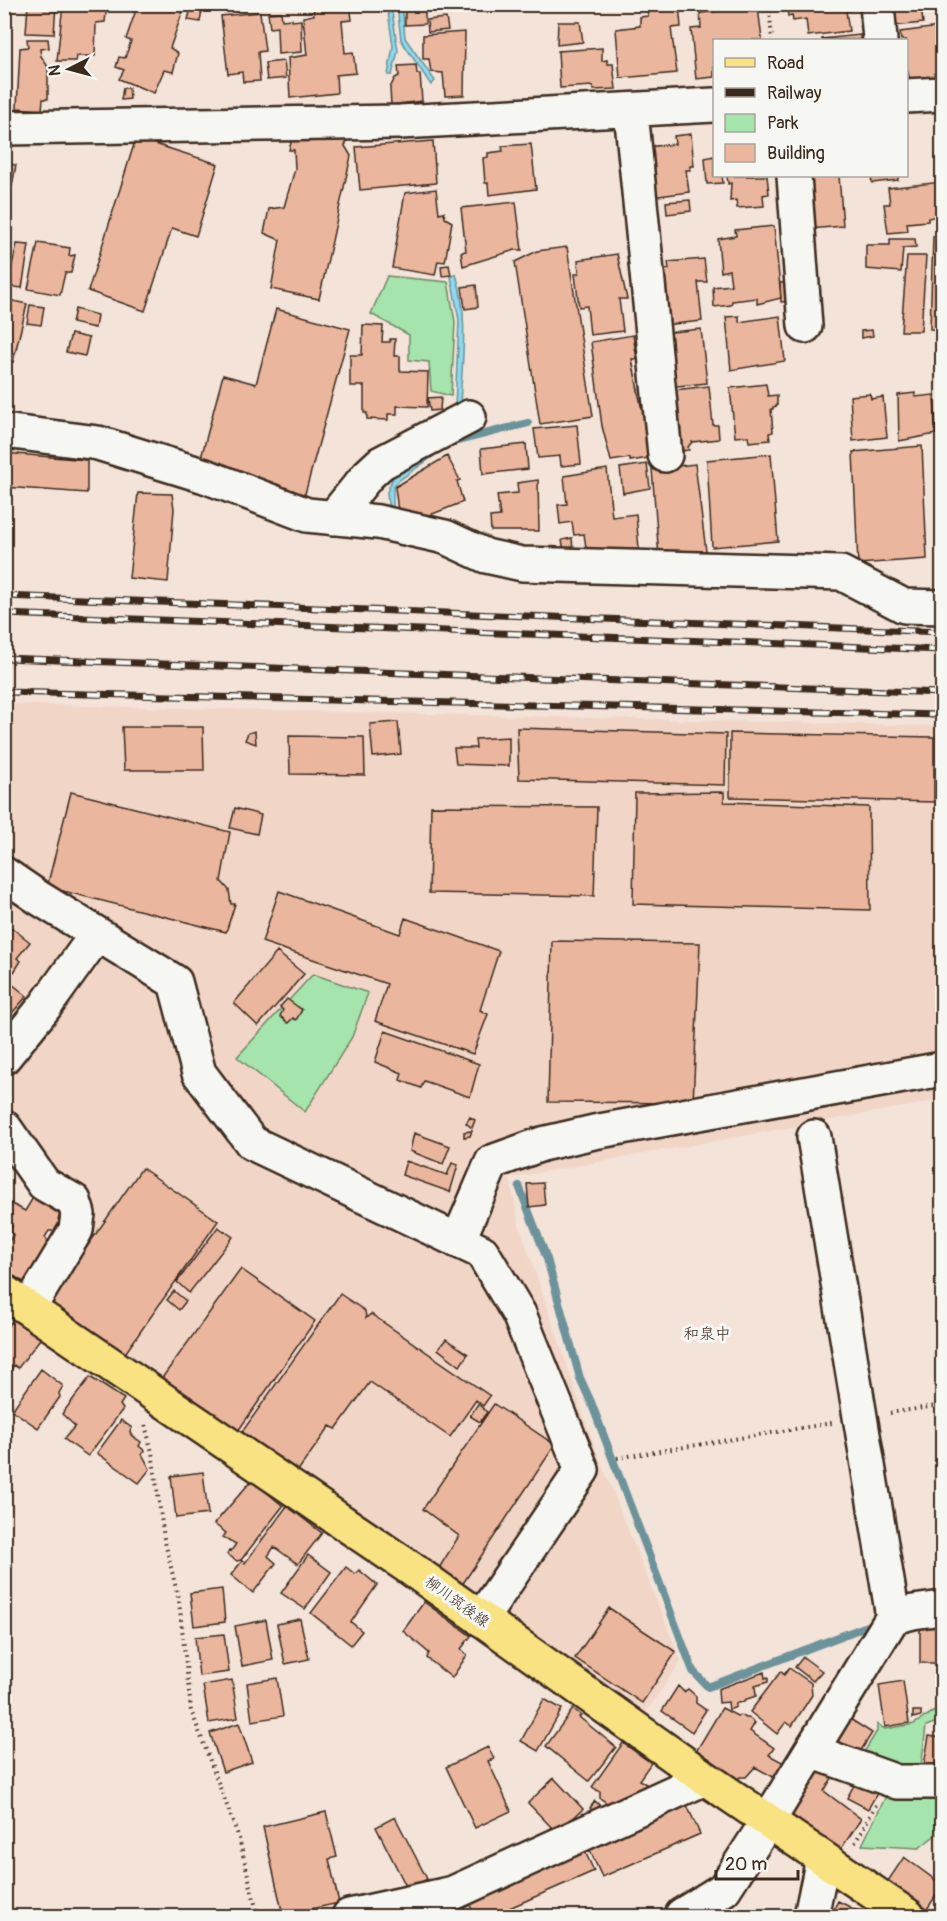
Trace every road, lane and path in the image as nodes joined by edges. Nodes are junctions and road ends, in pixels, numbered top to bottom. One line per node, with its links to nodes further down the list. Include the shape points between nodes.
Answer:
1 (768, 4): 3 (path)
2 (877, 4): 4 (street)
3 (772, 39)
4 (880, 39)
5 (942, 94): 6 (street)
6 (908, 96)
7 (713, 105): 8 (street)
8 (631, 111): 9 (street, via 400,122); 14 (street)
9 (4, 128)
10 (794, 177): 11 (street)
11 (805, 326)
12 (469, 417): 15 (street, via 381,463)
13 (4, 431): 15 (street, via 98,442 205,476 307,515)
14 (665, 455)
15 (333, 518): 16 (street, via 378,522 445,537 486,556 522,564 841,573 904,606)
16 (942, 607)
17 (4, 874): 18 (street)
18 (97, 933): 19 (street); 23 (street, via 175,981 198,1073 252,1143)
19 (4, 1057)
20 (942, 1069): 23 (street, via 542,1144 492,1162)
21 (4, 1127): 24 (street, via 44,1184 74,1201 78,1214 76,1230)
22 (814, 1137): 27 (street)
23 (458, 1241): 31 (street, via 482,1252 519,1314 582,1470)
24 (17, 1300): 25 (main road, 柳川筑後線)
25 (134, 1380): 31 (main road, 柳川筑後線); 39 (path, via 152,1452 164,1538 179,1601 191,1710 239,1838)
26 (942, 1405): 27 (path)
27 (859, 1418): 28 (path); 30 (street)
28 (617, 1458)
29 (942, 1608): 30 (street)
30 (893, 1617): 32 (street)
31 (481, 1619): 33 (main road, 柳川筑後線)
32 (811, 1751): 34 (street); 36 (street)
33 (705, 1778): 36 (main road, 柳川筑後線); 40 (street, via 453,1893)
34 (891, 1780): 35 (street); 37 (path)
35 (942, 1782)
36 (768, 1821): 37 (main road, 柳川筑後線); 38 (street, via 724,1889)
37 (832, 1865): 41 (street); 42 (main road, 柳川筑後線)
38 (682, 1915)
39 (258, 1917)
40 (349, 1917)
41 (810, 1917)
42 (908, 1917)

